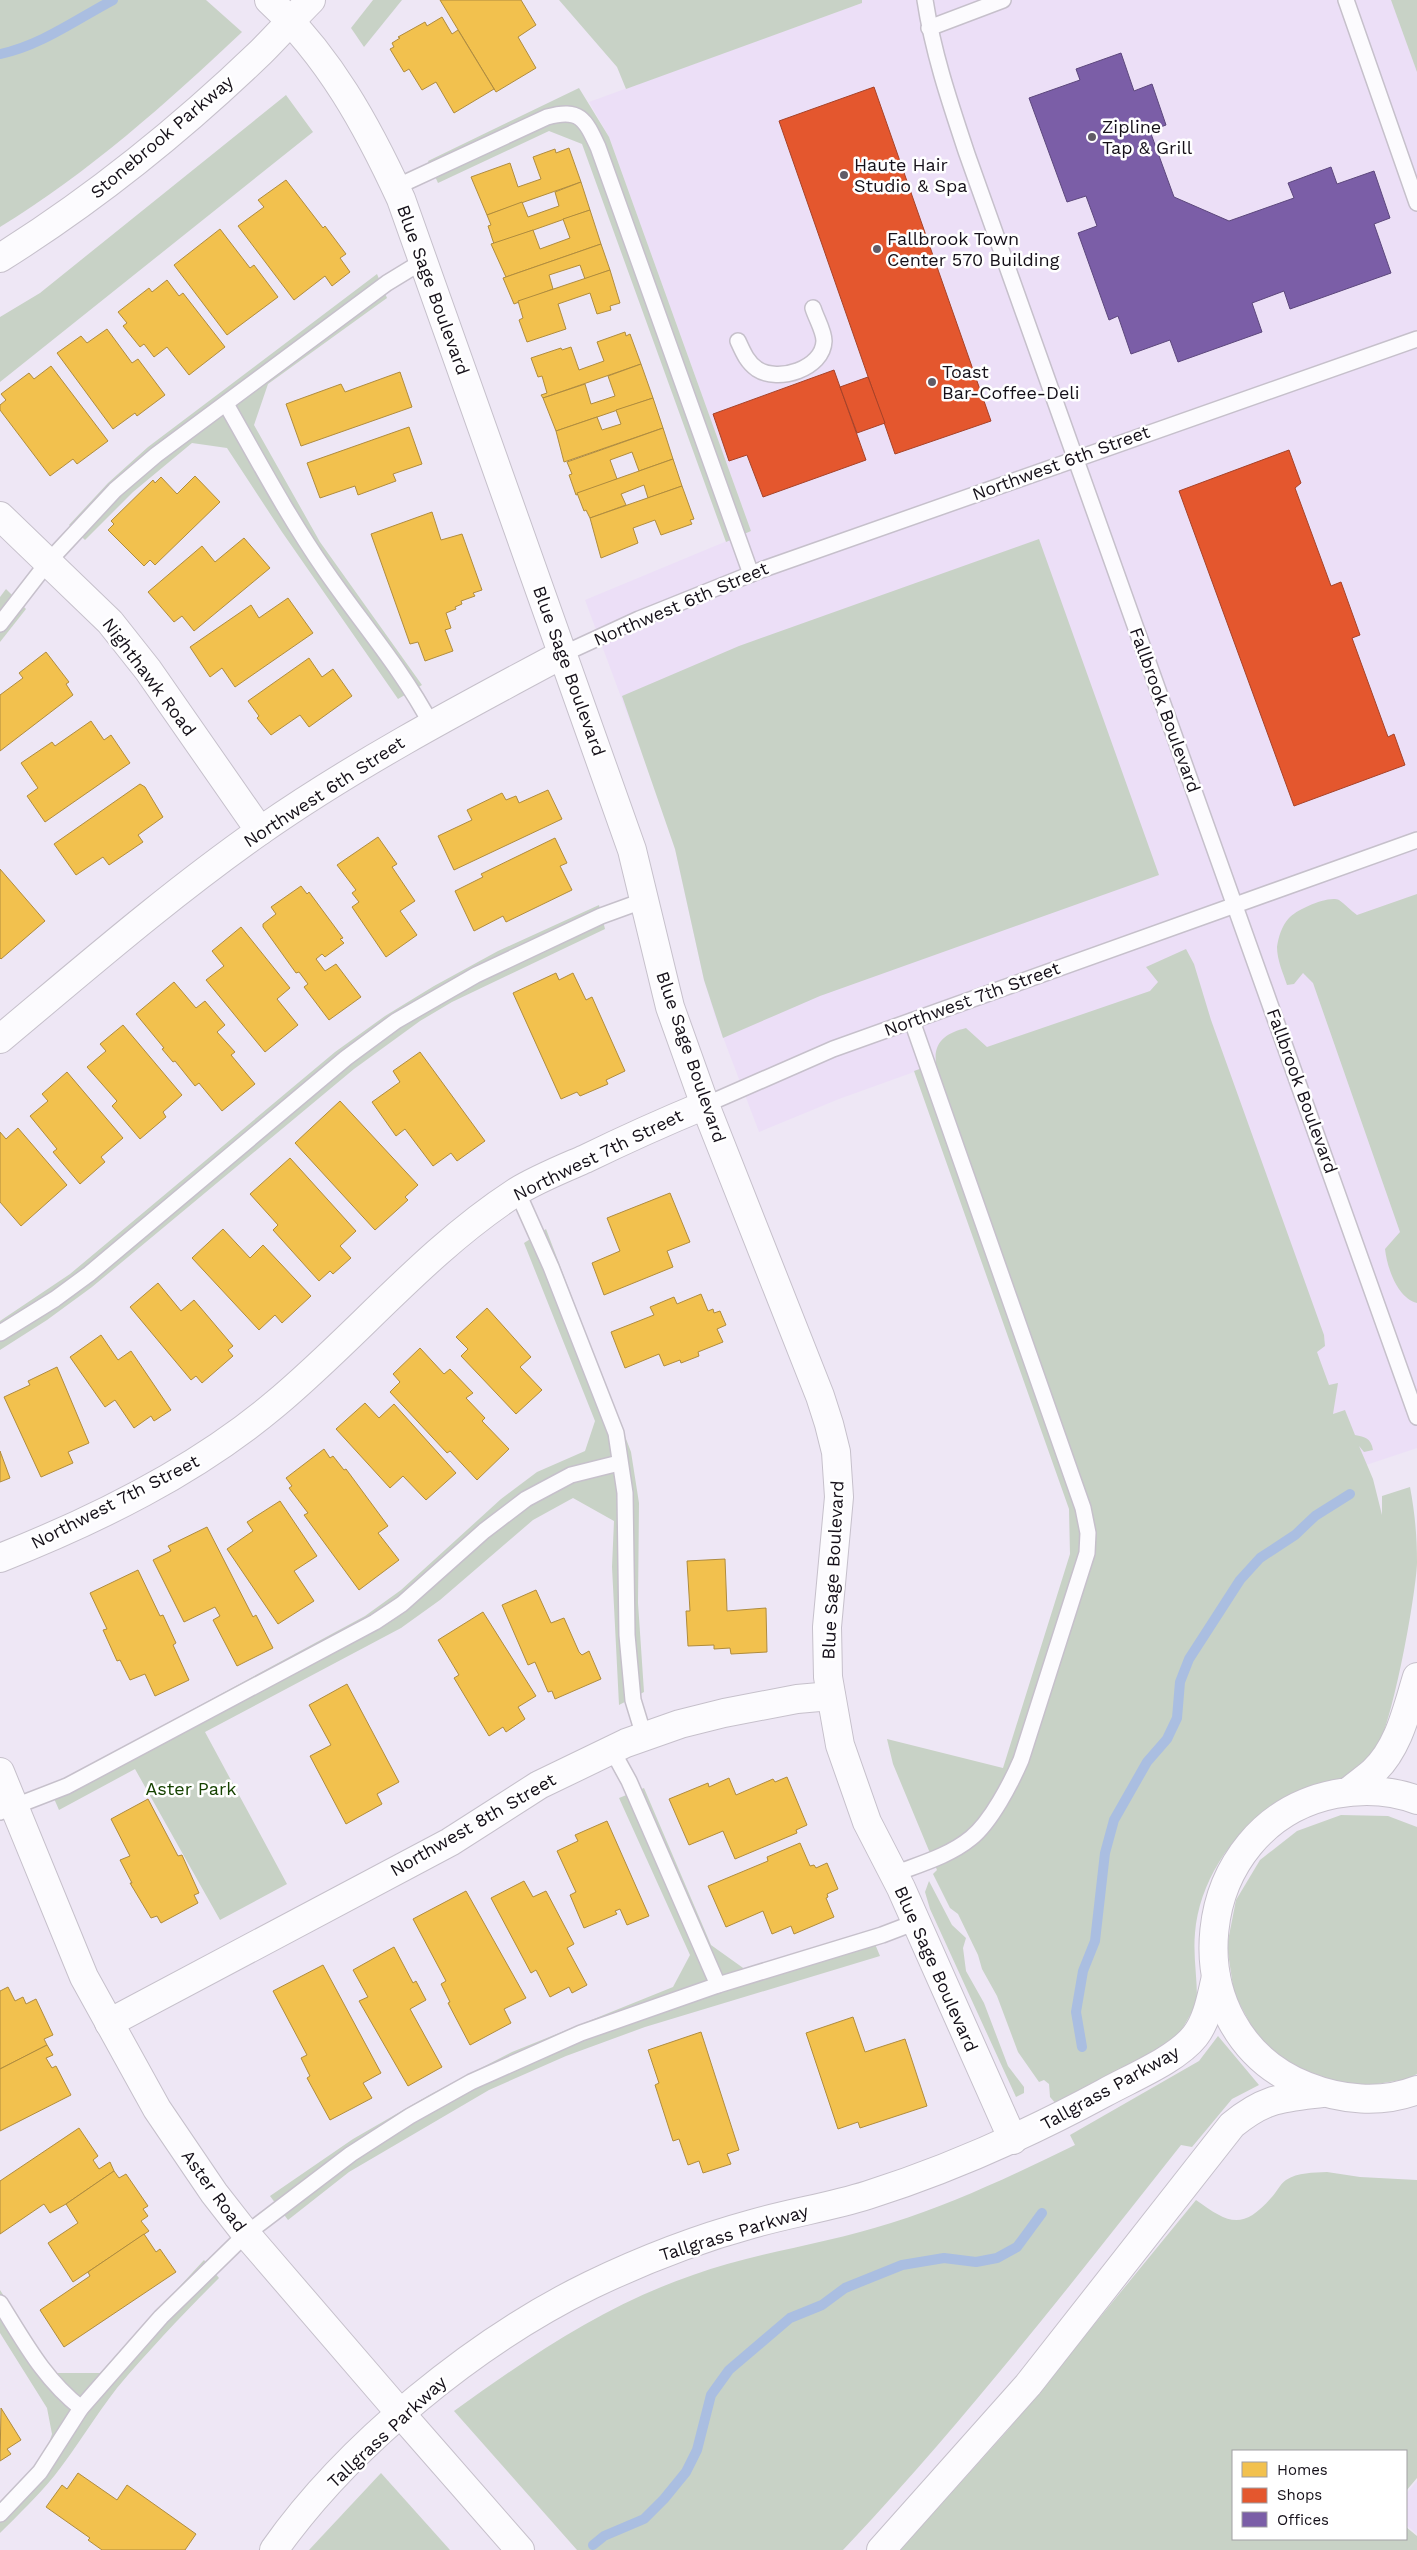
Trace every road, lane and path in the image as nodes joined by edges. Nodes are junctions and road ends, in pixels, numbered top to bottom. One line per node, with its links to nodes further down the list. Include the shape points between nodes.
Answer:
1 (269, 0): 6 (street, Blue Sage Boulevard)
2 (311, 0): 6 (street, Stonebrook Parkway)
3 (925, 0): 7 (lane, Fallbrook Boulevard)
4 (1003, 0): 7 (lane)
5 (1346, 0): 9 (lane)
6 (290, 20): 8 (street, Blue Sage Boulevard, via 351,99); 10 (street, Stonebrook Parkway, via 235,76 144,156 47,228)
7 (929, 28): 16 (lane, Fallbrook Boulevard, via 967,154)
8 (396, 187): 11 (street, Blue Sage Boulevard); 19 (lane, via 547,117 565,112 580,117 598,147)
9 (1417, 203)
10 (0, 258)
11 (423, 262): 15 (lane, via 386,283); 21 (street, Blue Sage Boulevard)
12 (813, 308): 14 (lane, via 824,340 821,355 797,371 779,374 759,370 748,362)
13 (1417, 339): 16 (lane, Northwest 6th Street)
14 (738, 341)
15 (226, 404): 18 (lane, via 156,455 115,490); 22 (lane, via 324,569 416,696)
16 (1076, 458): 19 (lane, Northwest 6th Street); 26 (lane, Fallbrook Boulevard)
17 (0, 516): 18 (street, Nighthawk Road)
18 (48, 562): 20 (lane); 23 (street, Nighthawk Road, via 110,622)
19 (751, 574): 21 (lane, Northwest 6th Street)
20 (0, 624)
21 (563, 654): 22 (street, Northwest 6th Street); 25 (street, Blue Sage Boulevard, via 632,850)
22 (431, 724): 23 (street, Northwest 6th Street)
23 (260, 831): 28 (street, Northwest 6th Street, via 140,921)
24 (1417, 840): 26 (lane, Northwest 7th Street)
25 (645, 900): 29 (street, Blue Sage Boulevard, via 670,1008); 31 (lane, via 601,916 476,975 396,1021 346,1058 89,1274 55,1300)
26 (1235, 905): 27 (lane, Northwest 7th Street); 32 (lane, Fallbrook Boulevard)
27 (912, 1021): 29 (lane, Northwest 7th Street, via 833,1049); 43 (lane, via 1084,1508 1088,1533 1087,1553 1021,1760 1008,1790 973,1837 943,1855)
28 (0, 1039)
29 (705, 1105): 30 (street, Northwest 7th Street); 36 (street, Blue Sage Boulevard, via 820,1396 835,1450 839,1497 827,1627)
30 (517, 1191): 33 (lane, via 616,1433); 34 (street, Northwest 7th Street, via 441,1250 274,1405 238,1433 163,1481)
31 (0, 1333)
32 (1417, 1417)
33 (620, 1463): 37 (lane, via 625,1493 627,1626 633,1700); 42 (lane, via 571,1475 526,1499 484,1531 408,1599 375,1622 67,1786)
34 (0, 1558)
35 (1417, 1676): 40 (street, via 1398,1735 1387,1756 1374,1772)
36 (831, 1696): 37 (street, Northwest 8th Street, via 724,1713); 43 (street, Blue Sage Boulevard, via 840,1745 854,1788 867,1822)
37 (644, 1736): 38 (street, Northwest 8th Street)
38 (612, 1750): 46 (lane); 47 (street, Northwest 8th Street, via 539,1785 450,1842)
39 (0, 1772): 42 (street, Aster Road)
40 (1348, 1792): 41 (street, via 1378,1791); 45 (street, via 1320,1797 1294,1808 1270,1824 1233,1867 1214,1920 1212,1949)
41 (1417, 1800)
42 (7, 1809): 47 (street, Aster Road, via 84,1977)
43 (894, 1874): 44 (street, Blue Sage Boulevard)
44 (916, 1922): 46 (lane); 50 (street, Blue Sage Boulevard)
45 (1216, 1977): 49 (street, via 1236,2028 1253,2050 1273,2068); 50 (street, Tallgrass Parkway, via 1203,2024 1183,2048)
46 (718, 1985): 51 (lane, via 581,2033 471,2082 351,2154)
47 (109, 2023): 51 (street, Aster Road, via 157,2109 214,2194)
48 (1415, 2092): 49 (street, via 1380,2099)
49 (1322, 2093): 58 (street, via 1280,2098 1252,2108 1232,2125 1028,2385)
50 (1013, 2140): 54 (street, Tallgrass Parkway, via 944,2169 866,2196 753,2224 646,2260 590,2285 502,2337 430,2388)
51 (246, 2234): 53 (lane, via 161,2317); 54 (street, Aster Road)
52 (0, 2304): 53 (lane, via 40,2368 60,2392)
53 (81, 2408): 55 (lane, via 40,2472)
54 (401, 2414): 56 (street, Tallgrass Parkway, via 353,2459); 57 (street, Aster Road)
55 (0, 2514)
56 (274, 2550)
57 (520, 2550)
58 (881, 2550)

